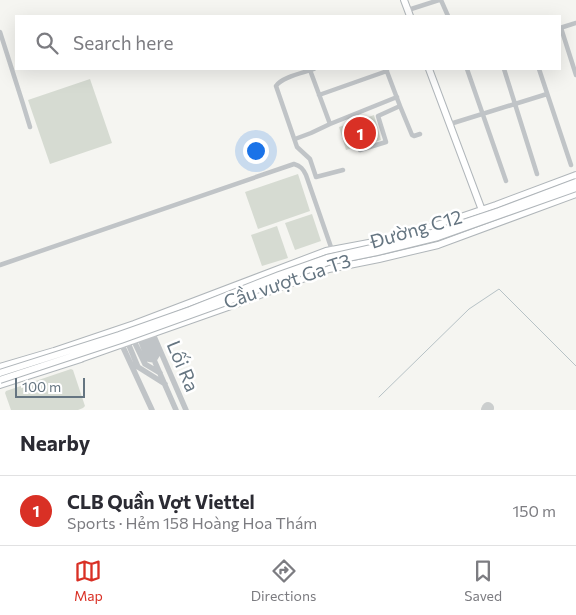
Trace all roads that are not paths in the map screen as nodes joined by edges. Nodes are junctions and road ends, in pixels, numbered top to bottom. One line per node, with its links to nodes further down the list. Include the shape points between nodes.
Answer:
1 (404, 0): 3 (main road)
2 (440, 0): 3 (street); 4 (street)
3 (409, 13)
4 (448, 15)
5 (576, 23): 6 (street)
6 (561, 28)
7 (561, 31): 15 (street)
8 (0, 32): 24 (street)
9 (312, 70): 17 (street); 26 (street, via 284,79 276,86)
10 (387, 70): 17 (street); 18 (street)
11 (429, 70): 23 (main road)
12 (468, 70): 21 (street)
13 (504, 70): 19 (street)
14 (539, 70): 16 (street)
15 (576, 75)
16 (547, 94): 19 (street); 28 (street)
17 (319, 95): 22 (street)
18 (396, 96): 20 (street); 22 (street)
19 (515, 104): 21 (street); 30 (street)
20 (400, 106): 25 (street, via 412,135); 27 (street, via 378,116 386,142)
21 (483, 114): 23 (street); 32 (street)
22 (330, 124): 26 (street)
23 (450, 124): 36 (main road)
24 (30, 127)
25 (420, 134)
26 (294, 139): 29 (street, via 310,159 316,178)
27 (360, 150)
28 (571, 165)
29 (343, 170)
30 (537, 174)
31 (576, 175): 36 (main road, Đường C12)
32 (506, 181)
33 (576, 182): 48 (main road, Cầu vượt Ga T3, bridge, via 436,232 327,258 119,335)
34 (576, 188): 50 (main road, Cầu vượt Ga T3, bridge, via 438,237 328,262 222,304)
35 (576, 194): 37 (main road, Đường C12)
36 (481, 210): 37 (main road); 38 (main road, Đường C12, via 434,226)
37 (488, 227): 41 (main road, Đường C12, via 438,245 329,269)
38 (332, 250): 39 (street, via 306,175 299,165 294,164); 40 (main road, Đường C12)
39 (0, 265)
40 (229, 288): 41 (main road); 42 (main road, Đường C12)
41 (231, 306): 44 (main road, Đường C12)
42 (134, 324): 43 (main road, Đường C12); 44 (main road)
43 (116, 330): 44 (main road); 45 (main road, Đường C12)
44 (139, 339): 46 (main road, Đường C12); 47 (street, Lối Ra, via 148,359); 47 (street, Lối Ra, via 157,355); 49 (street, Lối Ra, via 145,364); 52 (street, Lối Ra, via 138,367); 53 (street); 55 (street, Lối Ra)
45 (76, 344): 46 (main road); 48 (main road, Đường C12)
46 (82, 359): 51 (main road, Đường C12)
47 (154, 360): 49 (street, Lối Ra)
48 (1, 369)
49 (160, 373): 52 (street, Lối Ra)
50 (0, 380)
51 (0, 384)
52 (165, 384): 54 (street, Lối Ra)
53 (152, 410)
54 (176, 410)
55 (186, 410)

